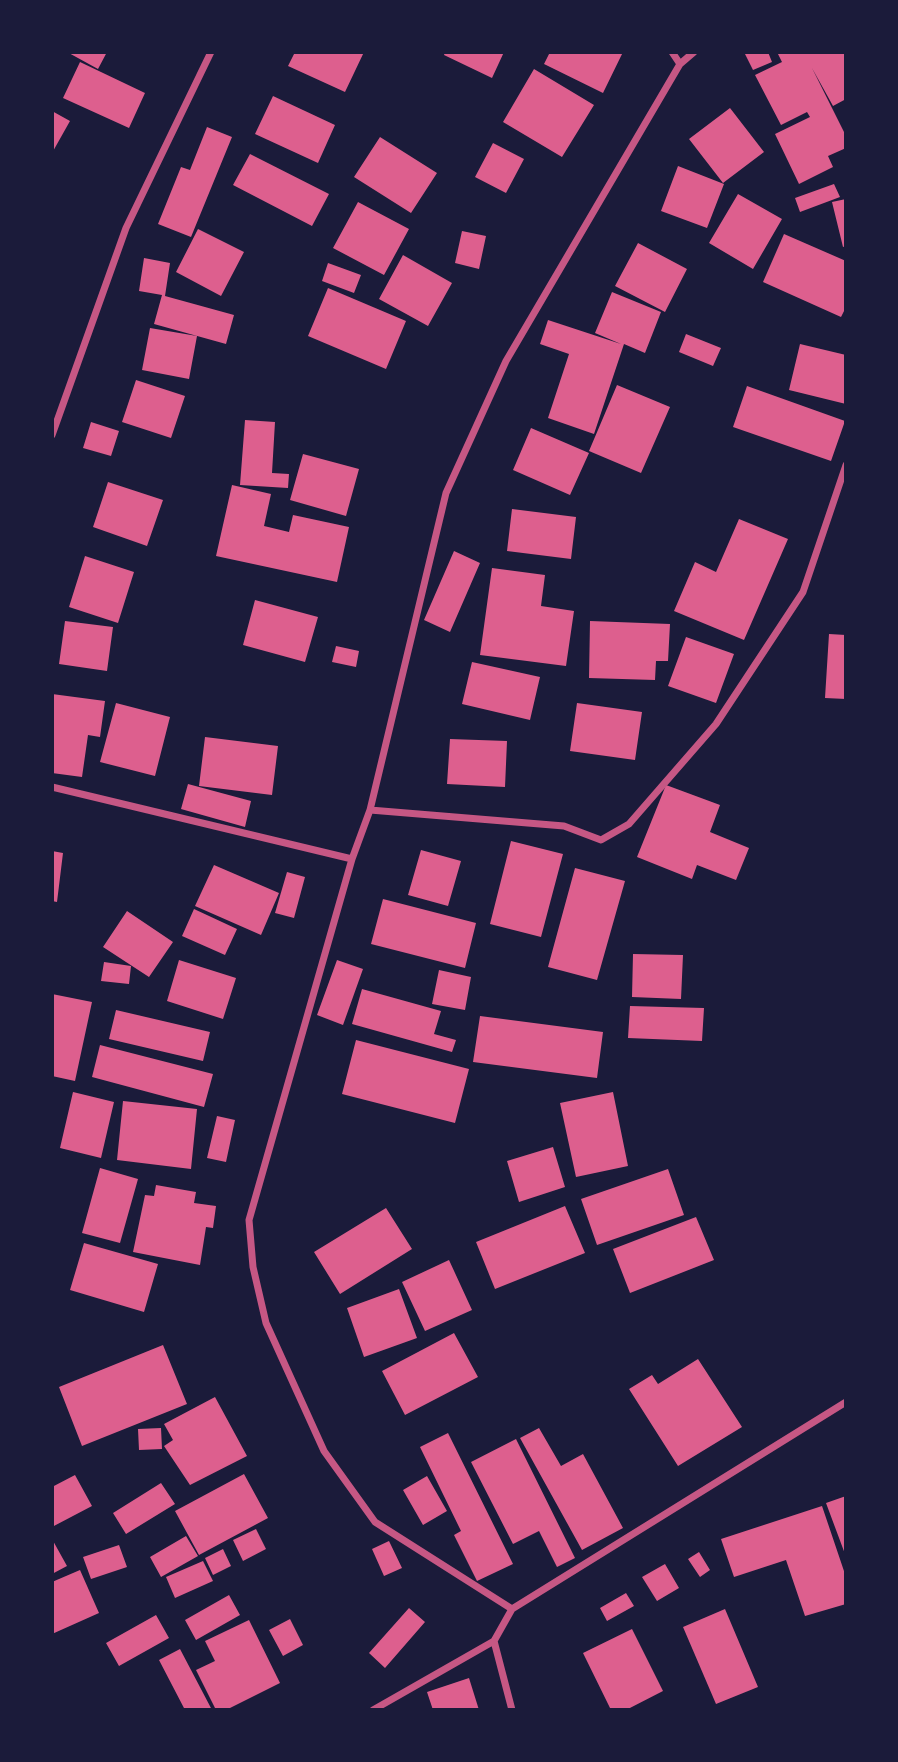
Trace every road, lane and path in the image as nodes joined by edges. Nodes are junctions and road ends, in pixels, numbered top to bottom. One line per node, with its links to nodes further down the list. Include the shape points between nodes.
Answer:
1 (211, 52): 5 (street, via 126,228)
2 (673, 52): 4 (street)
3 (694, 52): 4 (street)
4 (680, 64): 8 (street, via 506,361 446,493)
5 (52, 435)
6 (845, 465): 8 (street, via 803,592 716,724 629,824 601,840 564,826)
7 (52, 787): 9 (street)
8 (370, 810): 9 (street)
9 (352, 859): 11 (street, via 249,1220 253,1267 266,1323 319,1440 375,1522)
10 (845, 1402): 11 (street)
11 (512, 1609): 12 (street)
12 (494, 1642): 13 (street); 14 (street)
13 (373, 1710)
14 (512, 1710)

